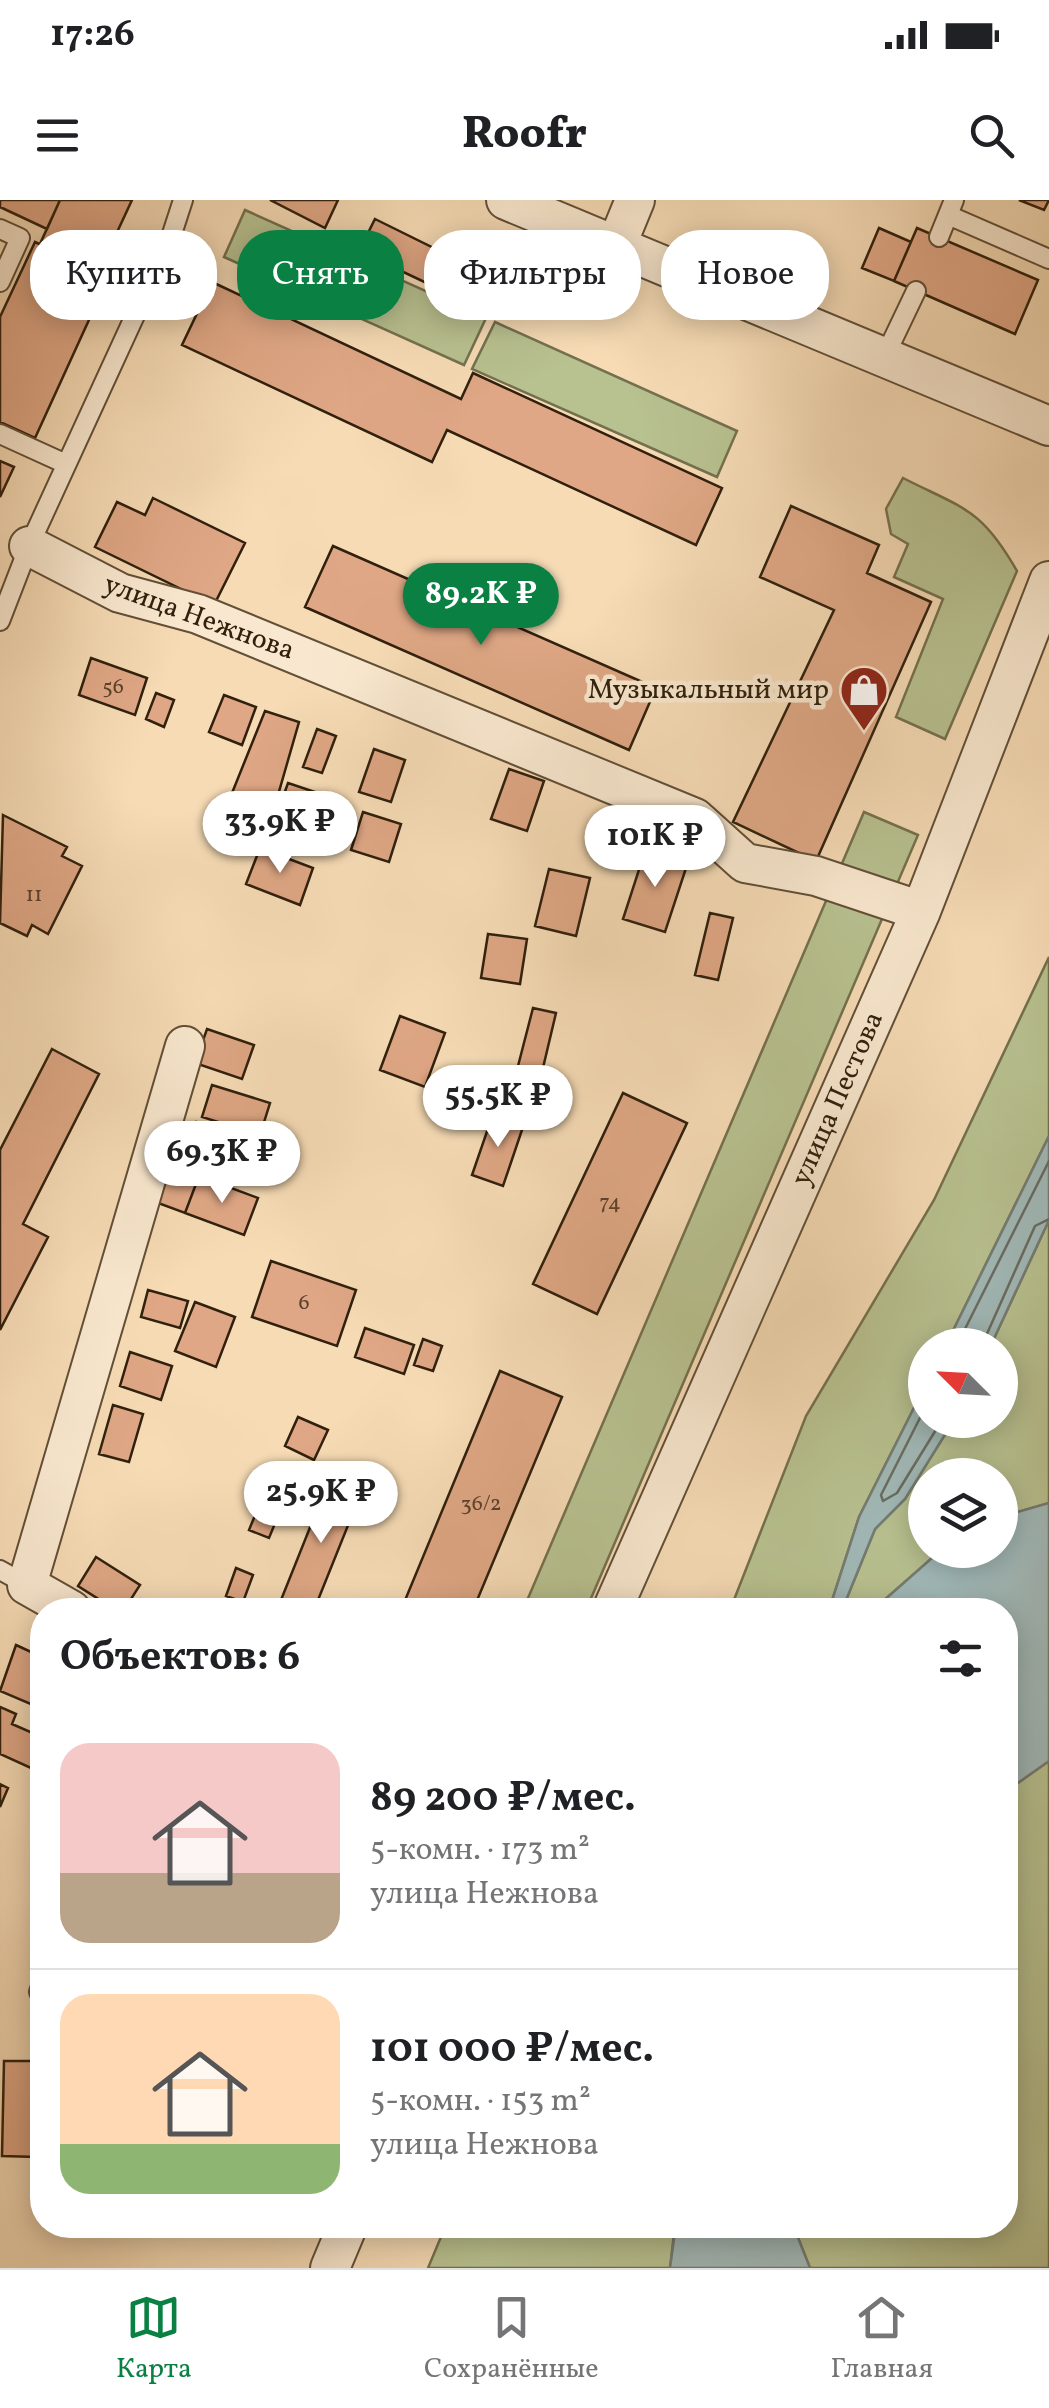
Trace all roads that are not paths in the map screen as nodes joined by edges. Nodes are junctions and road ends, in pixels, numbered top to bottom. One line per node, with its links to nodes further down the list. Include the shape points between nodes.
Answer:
1 (183, 200): 16 (lane)
2 (506, 200): 6 (street)
3 (636, 200): 7 (street)
4 (951, 207): 8 (lane); 10 (lane)
5 (0, 229): 11 (lane, via 20,238)
6 (574, 230)
7 (623, 230)
8 (939, 237)
9 (641, 259): 13 (street)
10 (1049, 260)
11 (0, 282)
12 (916, 291): 13 (lane)
13 (884, 358): 14 (street)
14 (1049, 426)
15 (0, 434): 16 (lane)
16 (66, 464): 17 (lane)
17 (29, 546): 19 (lane); 20 (street, улица Нежнова, via 120,593 198,614 695,818 744,863 816,876)
18 (1049, 581): 20 (street, улица Пестова)
19 (0, 621)
20 (920, 911): 24 (street, улица Пестова)
21 (186, 1046): 22 (street)
22 (13, 1578): 23 (street)
23 (49, 1598)
24 (617, 1598)
25 (343, 2238): 26 (street)
26 (330, 2268)

